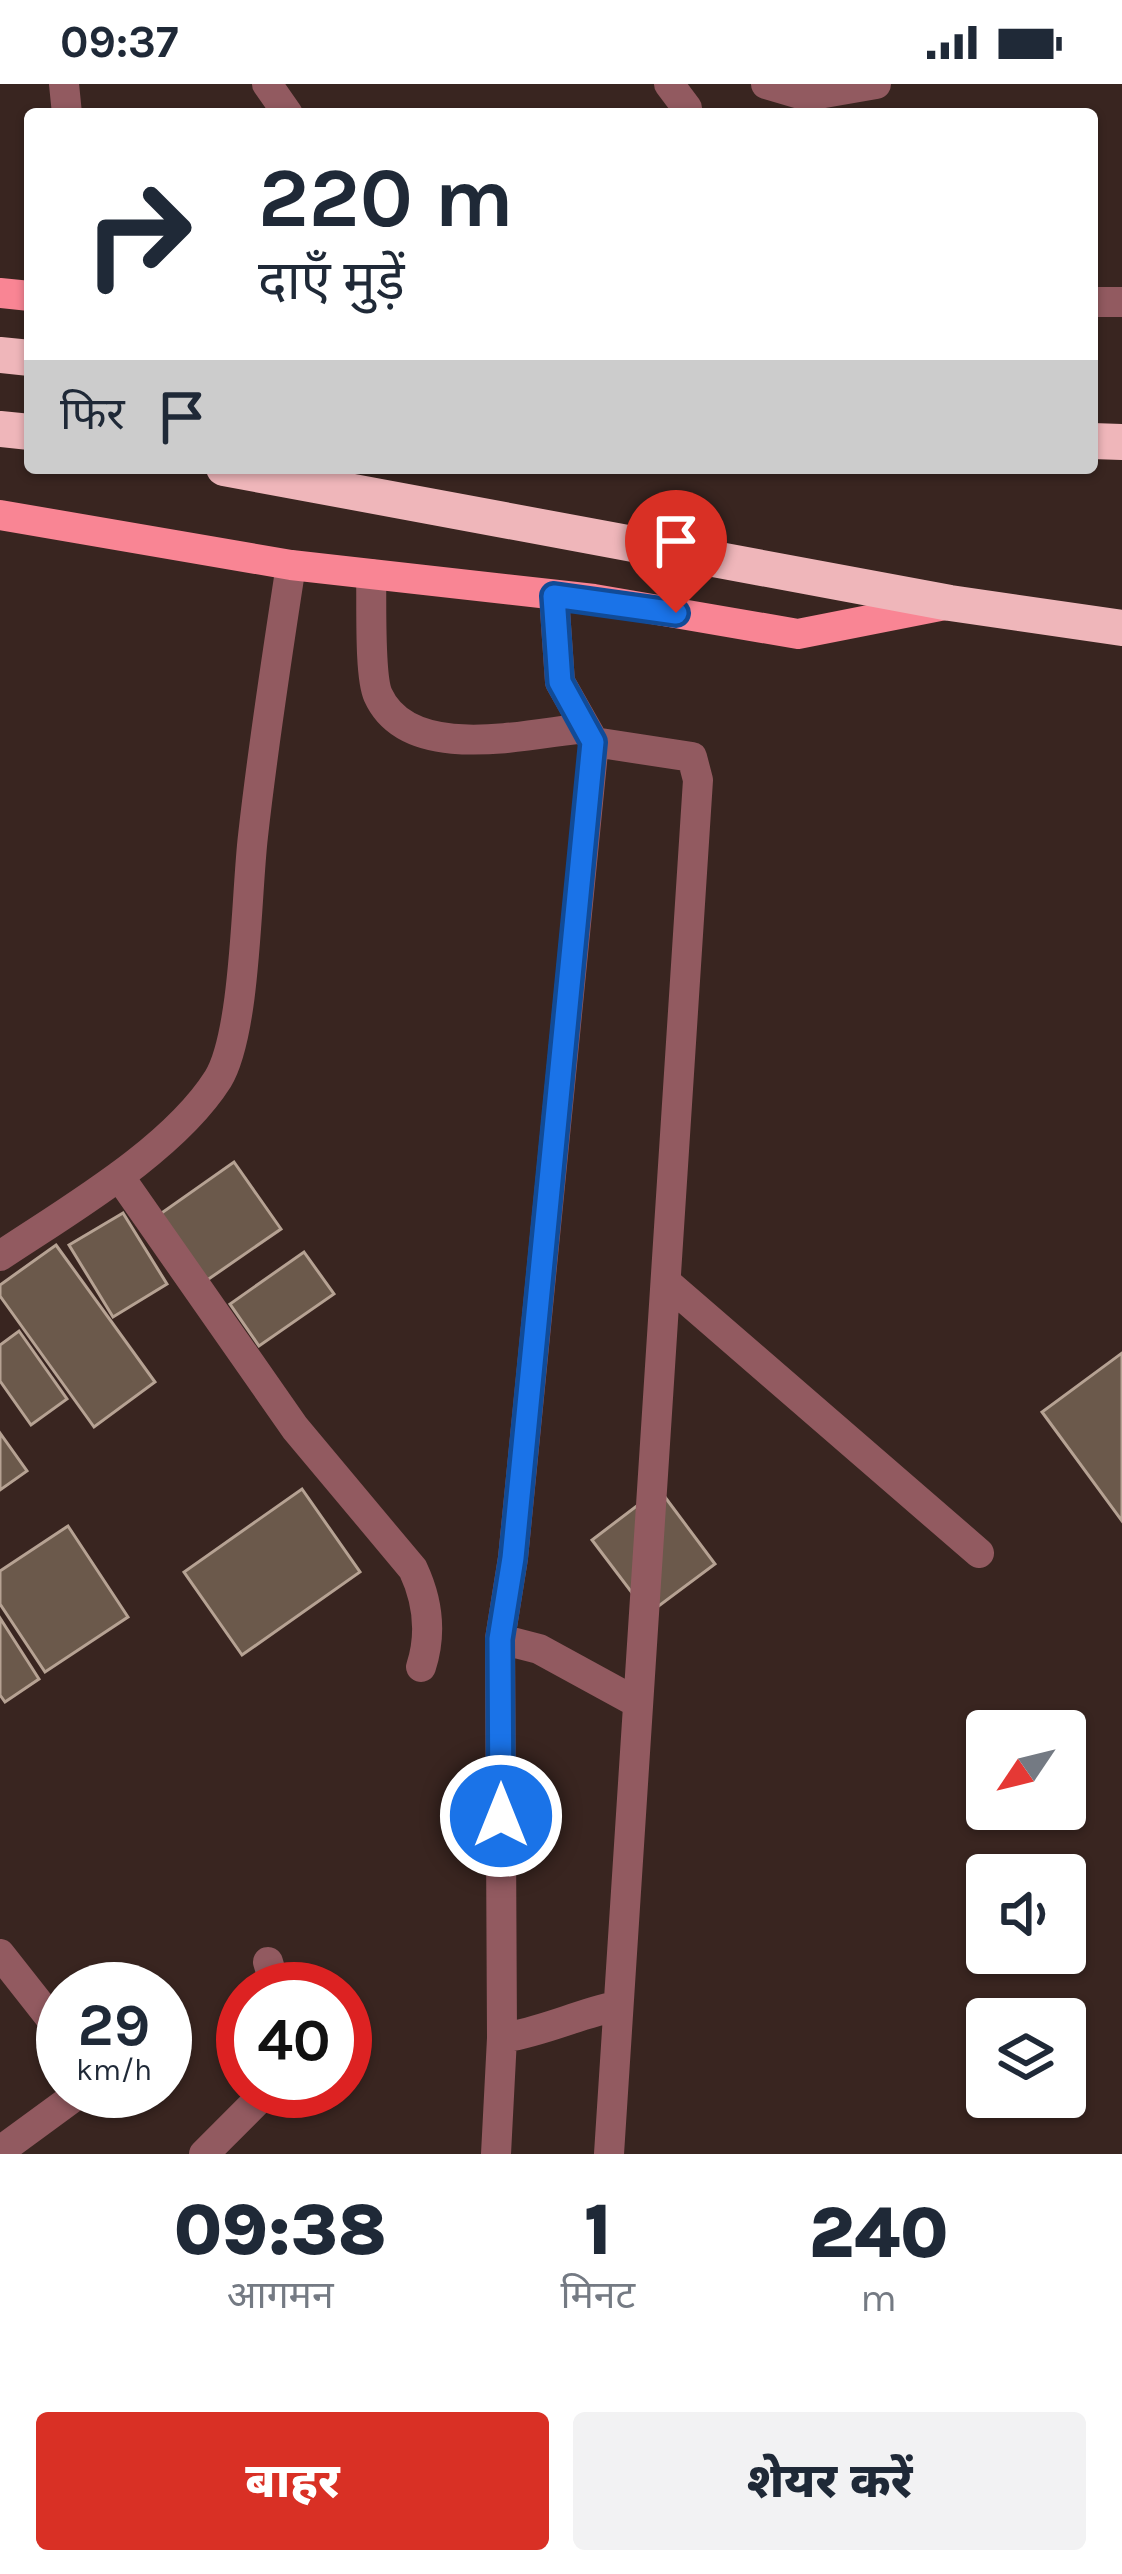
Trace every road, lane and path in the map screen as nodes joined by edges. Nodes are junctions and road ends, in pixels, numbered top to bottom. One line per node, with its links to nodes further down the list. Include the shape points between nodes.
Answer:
1 (766, 84): 2 (street, via 807,96)
2 (876, 84)
3 (256, 474): 8 (highway)
4 (0, 515): 5 (main road)
5 (291, 565): 6 (main road); 11 (street, via 232,1040 220,1076 192,1112)
6 (371, 574): 7 (main road); 10 (street, via 376,693 416,733 441,741)
7 (554, 596): 8 (main road, via 798,634); 10 (street, via 560,682)
8 (950, 604): 9 (highway)
9 (1122, 628)
10 (589, 735): 13 (street, via 692,758 698,780); 15 (street)
11 (119, 1175): 12 (street); 16 (street, via 295,1428 413,1569 428,1627)
12 (0, 1256)
13 (665, 1282): 14 (street); 17 (street)
14 (979, 1553)
15 (500, 1639): 17 (street, via 539,1648); 21 (street)
16 (421, 1666)
17 (636, 1702): 20 (street)
18 (0, 1954): 19 (street)
19 (36, 2000)
20 (616, 2006): 21 (street); 27 (street)
21 (502, 2038): 26 (street)
22 (45, 2118): 24 (street)
23 (240, 2118): 25 (street)
24 (0, 2151)
25 (204, 2154)
26 (496, 2154)
27 (609, 2154)

